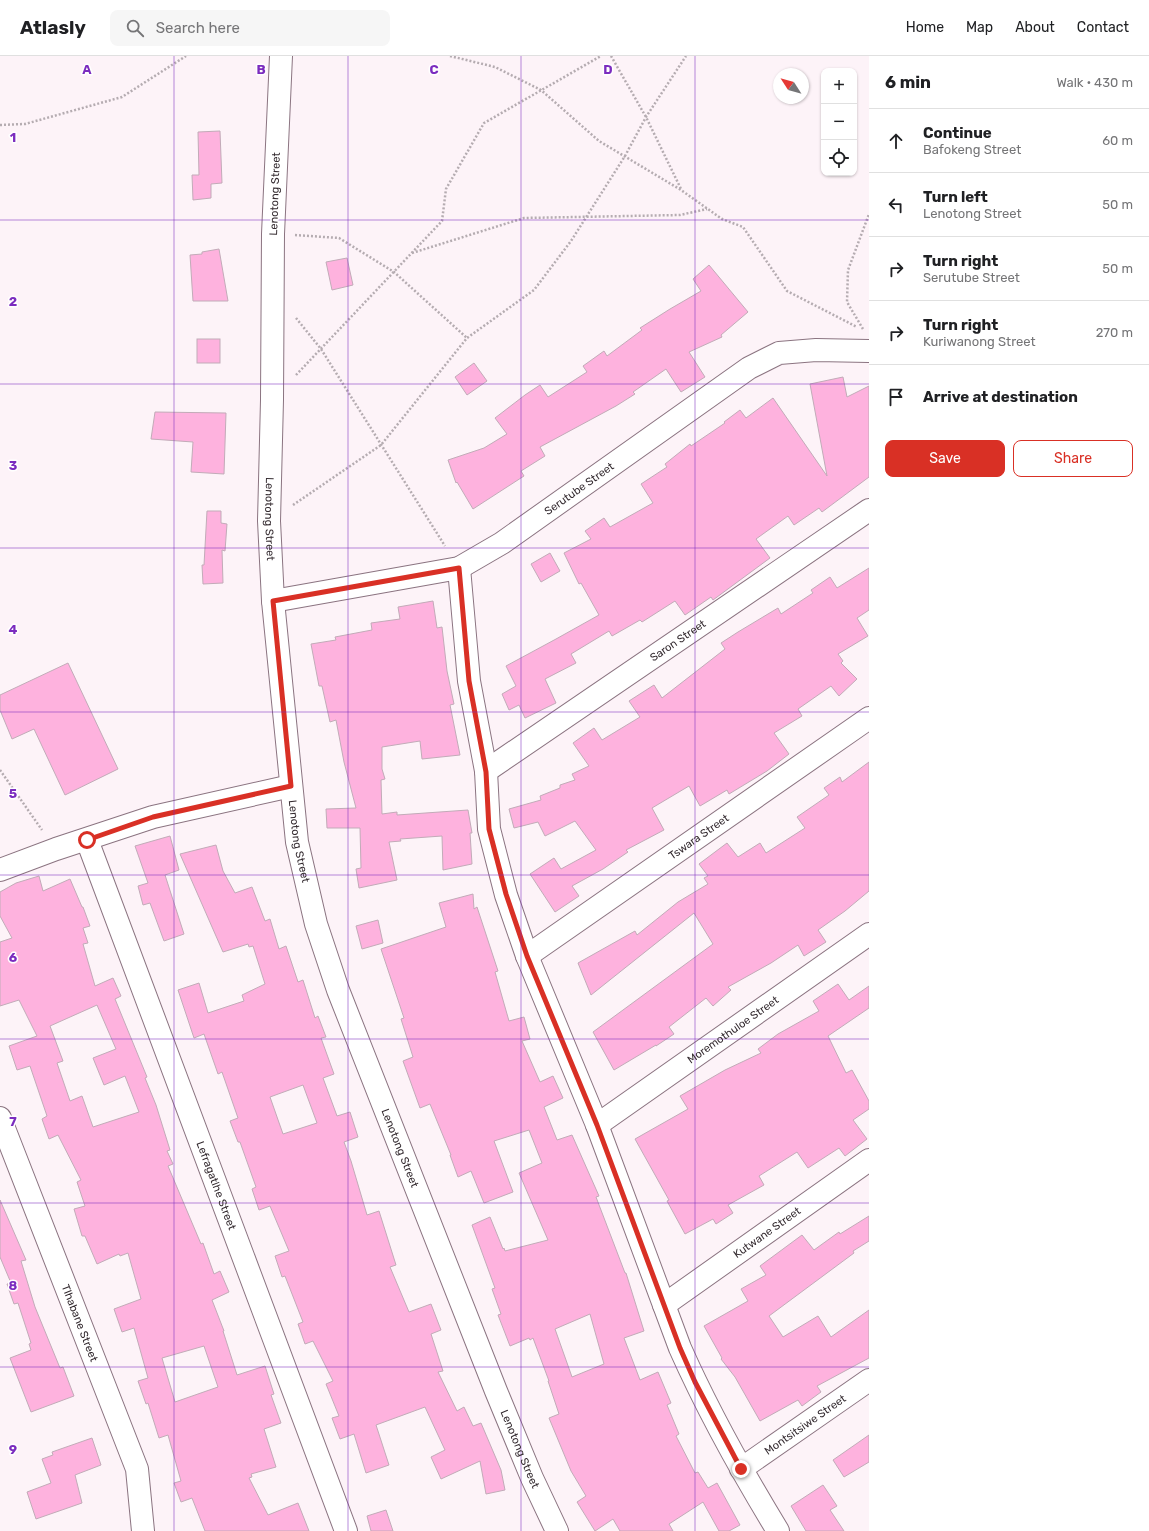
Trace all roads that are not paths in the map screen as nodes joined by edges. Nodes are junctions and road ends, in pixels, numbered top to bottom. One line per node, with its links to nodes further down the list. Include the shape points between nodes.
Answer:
1 (281, 56): 5 (street, Lenotong Street, via 272,290 270,521)
2 (867, 341): 4 (street, Serutube Street, via 816,350 778,353 749,368 502,543)
3 (869, 510): 7 (street, Saron Street)
4 (459, 568): 5 (street, Serutube Street); 7 (street, via 469,681)
5 (273, 601): 8 (street, Lenotong Street)
6 (869, 718): 12 (street, Tswara Street)
7 (486, 772): 12 (street, via 489,829 506,894)
8 (291, 786): 9 (street, via 153,817); 21 (street, Lenotong Street, via 297,842 316,924 338,990 496,1391)
9 (87, 840): 10 (street); 20 (street, Lefragatlhe Street)
10 (0, 870)
11 (869, 934): 14 (street, Moremothuloe Street)
12 (527, 956): 14 (street)
13 (0, 1118): 19 (street, Tlhabane Street, via 137,1469)
14 (597, 1125): 16 (street)
15 (869, 1160): 16 (street, Kutwane Street)
16 (664, 1305): 18 (street, via 695,1382)
17 (869, 1380): 18 (street, Montsitsiwe Street)
18 (741, 1469): 22 (street)
19 (143, 1531)
20 (346, 1531)
21 (557, 1531)
22 (778, 1531)

